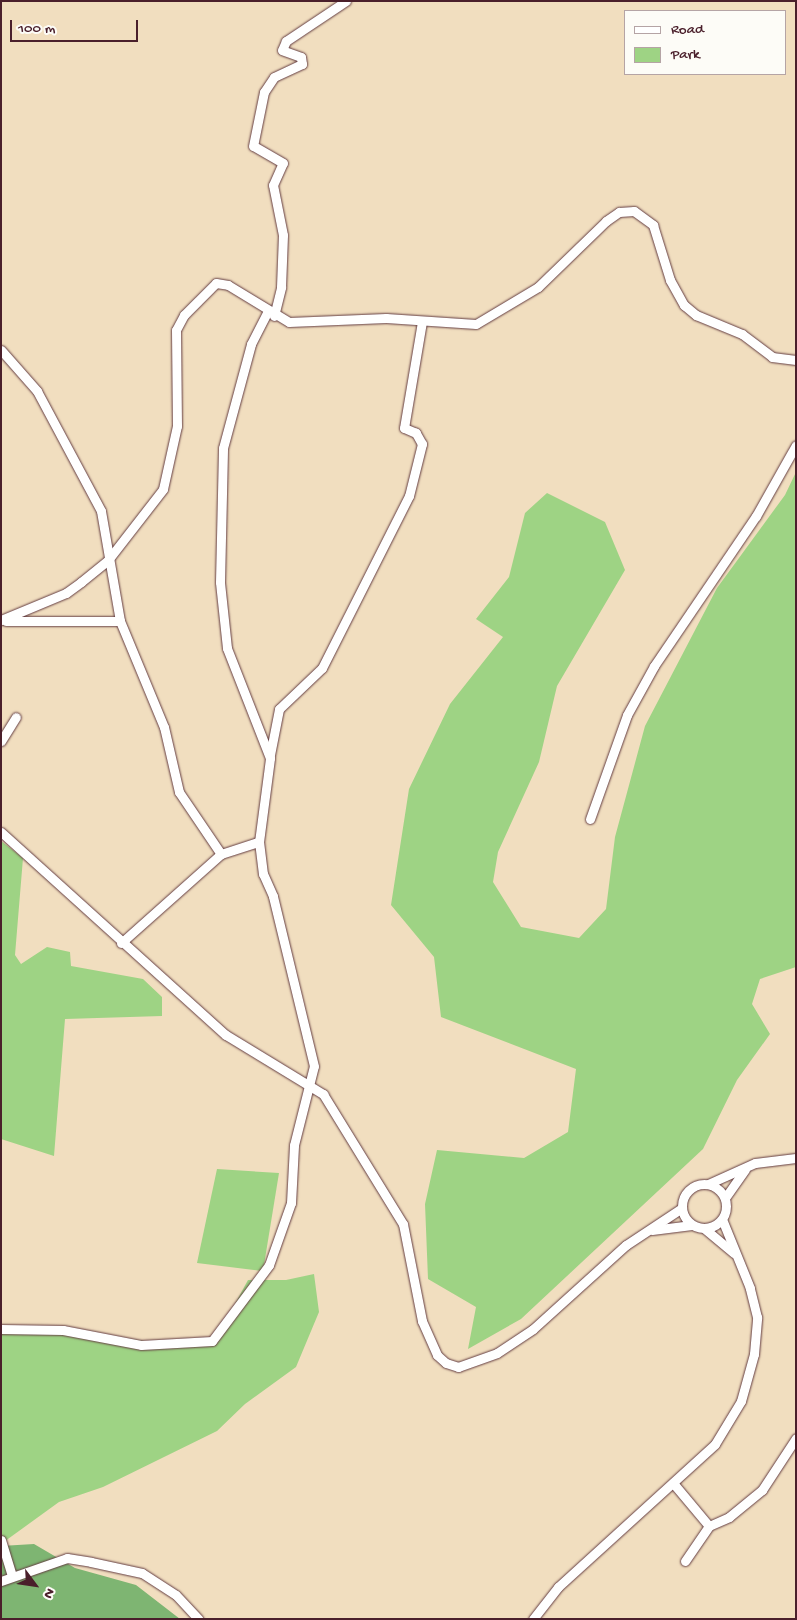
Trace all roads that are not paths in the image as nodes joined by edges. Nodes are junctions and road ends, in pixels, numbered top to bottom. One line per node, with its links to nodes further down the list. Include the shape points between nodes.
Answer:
1 (346, 1): 2 (street, via 286,40 282,50 301,57 302,64 274,77 264,92 253,146 283,163 273,185 283,235 281,287)
2 (271, 314): 3 (street, via 297,322 386,318); 7 (street, via 219,282 209,286 184,315 176,330 177,426 166,482); 12 (street, via 251,344 223,448 220,582 227,648)
3 (422, 322): 5 (street, via 476,324 538,287 606,221 619,212 634,212 647,218 656,231 670,280 684,305 696,315 742,334 772,357); 12 (street, via 404,428 416,433 422,444 409,496 322,668 279,709 273,725)
4 (1, 350): 7 (street, via 37,390 90,487 101,511)
5 (796, 360)
6 (796, 445): 13 (street, via 756,516 654,666 628,715)
7 (108, 560): 8 (street, via 66,593); 9 (street)
8 (1, 620): 9 (street)
9 (120, 621): 16 (street, via 164,727 179,792)
10 (16, 717): 11 (street)
11 (1, 741)
12 (270, 758): 15 (street)
13 (590, 819)
14 (1, 832): 17 (street)
15 (258, 842): 16 (street); 18 (street, via 314,1066)
16 (221, 854): 17 (street)
17 (121, 943): 18 (street, via 226,1035)
18 (310, 1084): 27 (street, via 323,1094 403,1224 422,1321 436,1355 452,1366 484,1360 533,1329); 29 (street, via 294,1144 291,1203 269,1264 214,1341 141,1345 63,1330)
19 (796, 1158): 20 (street)
20 (747, 1166): 21 (street, via 725,1180); 22 (street)
21 (708, 1184): 22 (street); 23 (street, via 689,1189)
22 (725, 1198): 24 (street)
23 (682, 1208): 25 (street); 27 (street)
24 (722, 1220): 26 (street); 28 (street)
25 (692, 1225): 26 (street); 27 (street)
26 (705, 1228): 28 (street)
27 (647, 1231)
28 (734, 1253): 31 (street, via 757,1317 754,1354 741,1401 716,1444)
29 (1, 1329)
30 (796, 1438): 32 (street, via 762,1490 729,1517)
31 (673, 1483): 32 (street); 38 (street, via 558,1587)
32 (709, 1526): 34 (street)
33 (1, 1540): 35 (street)
34 (685, 1561)
35 (12, 1575): 36 (street); 37 (street, via 67,1558 142,1573 176,1595)
36 (1, 1580)
37 (198, 1619)
38 (533, 1619)

